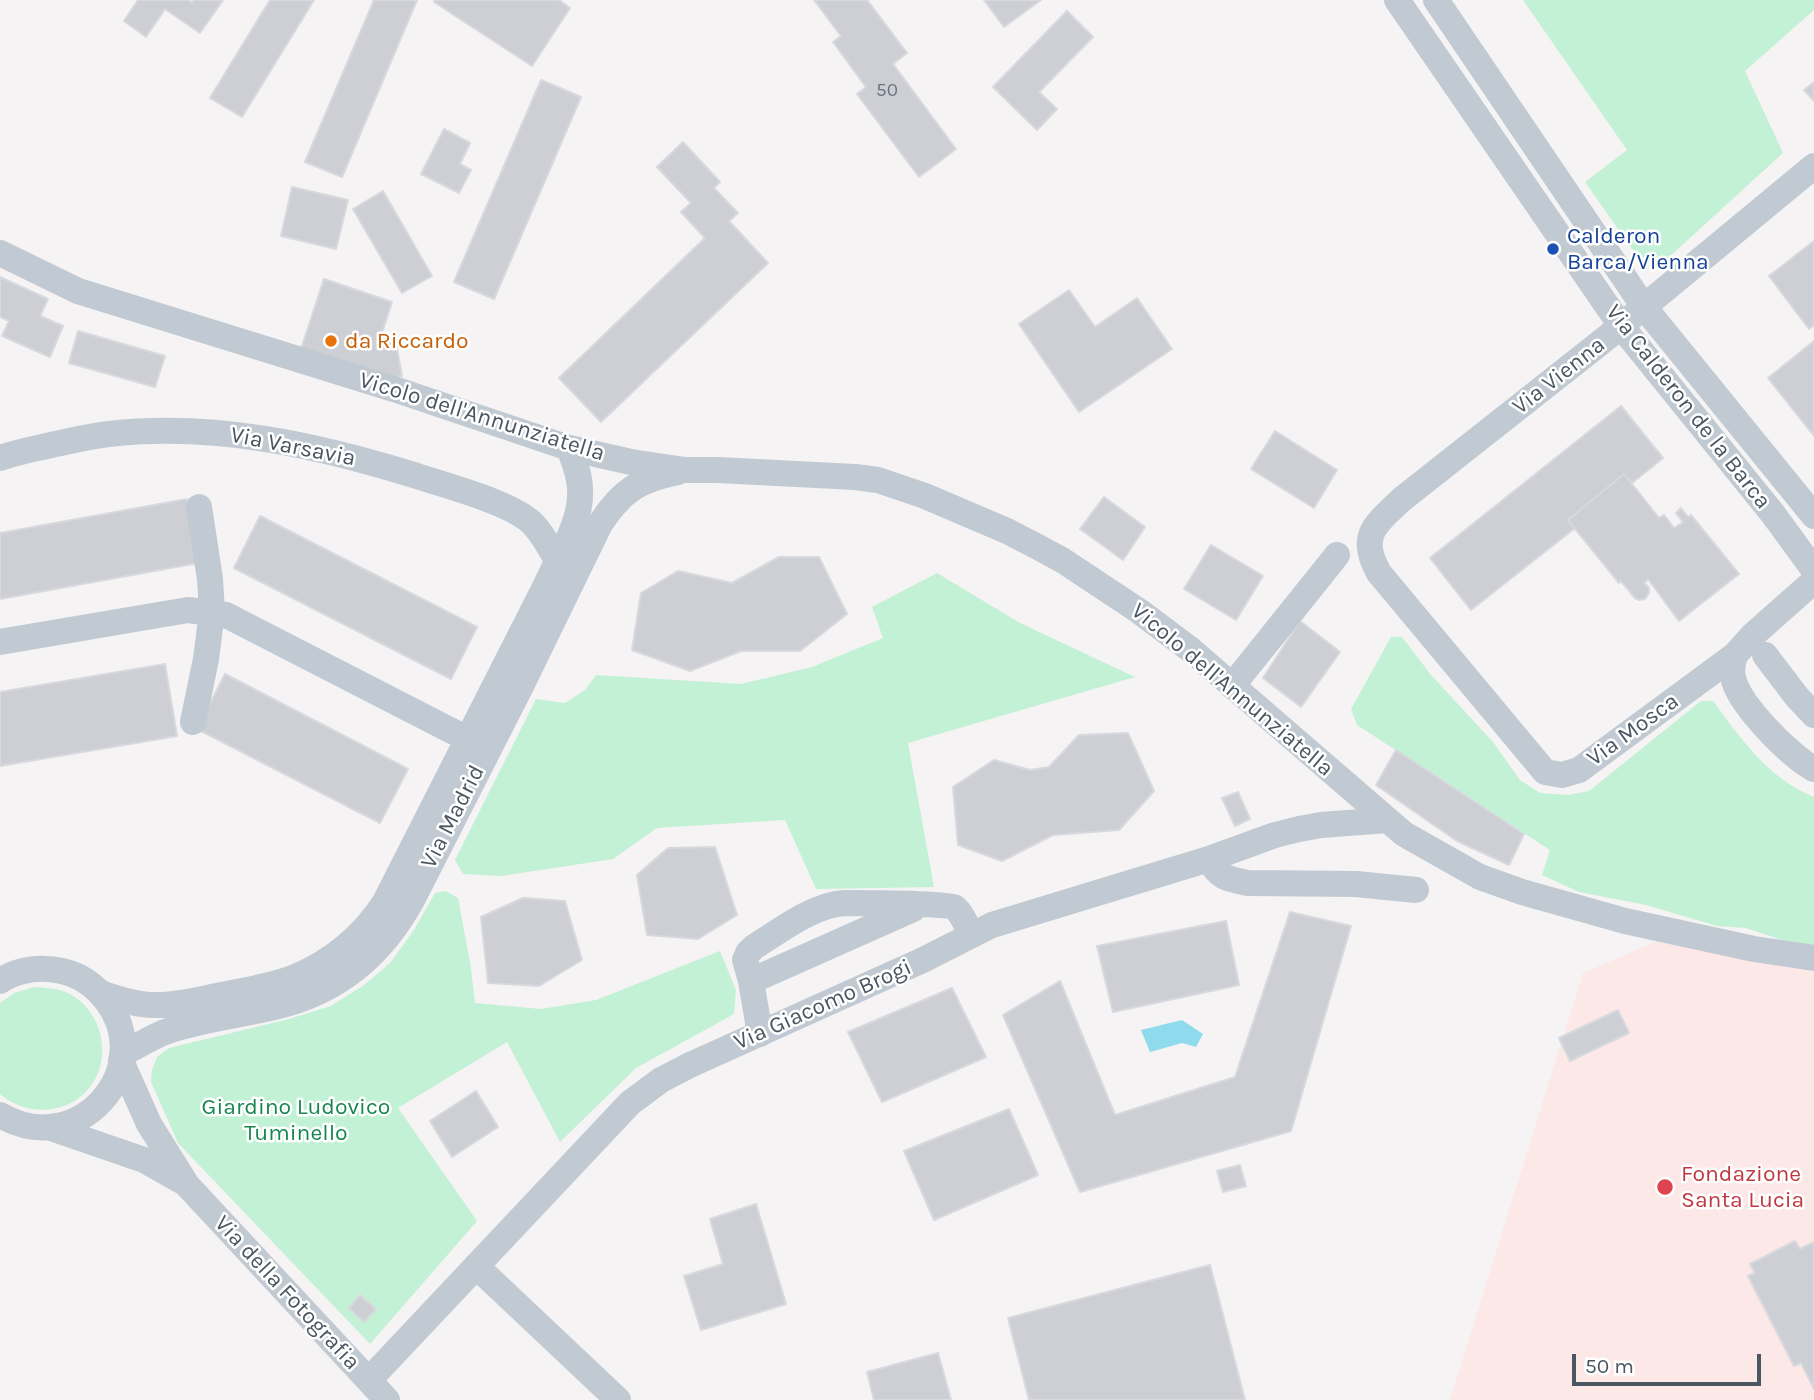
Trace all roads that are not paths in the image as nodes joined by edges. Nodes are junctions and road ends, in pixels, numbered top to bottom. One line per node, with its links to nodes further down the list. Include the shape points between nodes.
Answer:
1 (1397, 0): 6 (street, Via Calderon de la Barca)
2 (1436, 0): 5 (street, Via Calderon de la Barca)
3 (1814, 166): 5 (street, Via Vienna)
4 (0, 253): 7 (street, Vicolo dell'Annunziatella, via 78,291)
5 (1644, 307): 6 (street, Via Vienna); 11 (street, Via Calderon de la Barca)
6 (1621, 326): 14 (street, Via Calderon de la Barca); 15 (street, Via Vienna, via 1375,525 1370,550)
7 (569, 448): 9 (street, Vicolo dell'Annunziatella); 13 (street, Via Madrid, via 578,476 579,506)
8 (0, 458): 13 (street, Via Varsavia, via 81,438 138,431 202,432 310,447 496,503 533,524)
9 (685, 470): 21 (street, Via Madrid, via 636,486 610,509); 22 (street, Vicolo dell'Annunziatella, via 866,478 954,507 1062,560 1167,631)
10 (199, 507): 17 (street)
11 (1814, 516)
12 (1337, 555): 22 (street)
13 (557, 560): 21 (street, Via Madrid)
14 (1814, 570)
15 (1379, 573): 19 (street, Via Mosca, via 1545,772 1562,775 1579,770)
16 (1814, 583): 19 (street, Via Mosca)
17 (212, 612): 18 (street, via 188,610); 24 (street); 25 (street, via 226,615)
18 (0, 642)
19 (1735, 655): 26 (street, via 1733,678 1743,698 1780,742)
20 (1765, 655): 23 (street)
21 (510, 681): 25 (street, Via Madrid)
22 (1232, 686): 27 (street, Vicolo dell'Annunziatella)
23 (1814, 715)
24 (193, 722)
25 (477, 744): 37 (street, Via Madrid, via 385,902 341,951 293,978 193,1001 152,1006); 39 (street, Via Madrid, via 404,914 365,961 308,997 178,1028 151,1038)
26 (1814, 769)
27 (1388, 820): 28 (street, Via Giacomo Brogi, via 1299,829); 32 (street, Vicolo dell'Annunziatella, via 1480,877 1522,892 1637,923)
28 (1209, 859): 29 (street, via 1218,873 1248,883); 31 (street, Via Giacomo Brogi, via 999,922)
29 (1416, 890)
30 (920, 905): 31 (street, via 954,907); 36 (street); 36 (street, via 826,906 748,953 744,960)
31 (971, 935): 38 (street, Via Giacomo Brogi)
32 (1814, 958)
33 (0, 960): 34 (street)
34 (39, 968): 35 (street); 37 (street, via 66,971)
35 (0, 981)
36 (751, 981): 38 (street)
37 (100, 993): 39 (street, Via della Fotografia, via 115,1015)
38 (760, 1034): 43 (street, Via Giacomo Brogi, via 673,1073 630,1102)
39 (122, 1057): 41 (street, via 114,1083 101,1102 84,1117); 42 (street, Via della Fotografia, via 149,1124)
40 (7, 1122): 41 (street)
41 (51, 1128): 42 (street, Via della Fotografia, via 144,1160)
42 (187, 1185): 44 (street, Via della Fotografia)
43 (476, 1266): 44 (street, Via Giacomo Brogi); 46 (street)
44 (369, 1380): 45 (street, Via della Fotografia)
45 (387, 1400)
46 (618, 1400)

